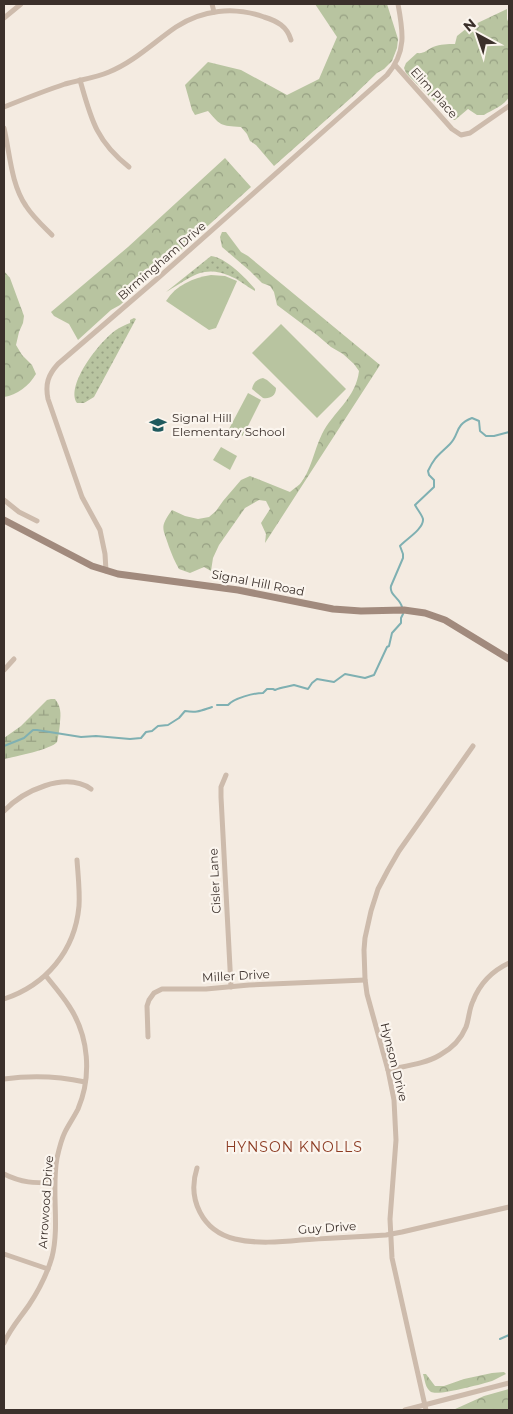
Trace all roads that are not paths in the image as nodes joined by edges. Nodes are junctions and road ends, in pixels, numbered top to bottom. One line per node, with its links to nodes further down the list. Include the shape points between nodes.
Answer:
1 (21, 4): 5 (street)
2 (212, 4): 4 (street)
3 (398, 4): 7 (street, Birmingham Drive, via 402,42)
4 (214, 12): 6 (street, via 237,11 263,16 281,24); 8 (street, via 183,23 115,69)
5 (4, 18)
6 (290, 40)
7 (395, 65): 9 (street, Elim Place, via 452,129 461,134 470,133); 17 (street, Birmingham Drive, via 332,125 58,364 50,375 48,400 82,497 100,530)
8 (80, 80): 10 (street); 12 (street, via 98,132 111,151)
9 (509, 106)
10 (4, 107)
11 (4, 128): 13 (street, via 14,180 21,198)
12 (130, 168)
13 (52, 236)
14 (4, 500): 16 (street)
15 (4, 520): 17 (main road, Signal Hill Road)
16 (37, 521)
17 (106, 571): 19 (main road, Signal Hill Road, via 238,590 333,609 425,613 445,620)
18 (14, 659): 20 (street)
19 (509, 659)
20 (4, 670)
21 (473, 746): 28 (street, Hynson Drive, via 399,851 378,889 365,938)
22 (226, 775): 29 (street, Cisler Lane, via 221,797)
23 (90, 789): 24 (street, via 73,783 45,786 25,794)
24 (4, 811)
25 (77, 860): 27 (street, via 80,898 75,928 62,957)
26 (509, 963): 32 (street, via 490,975 478,990 466,1027 454,1045 424,1062)
27 (46, 976): 30 (street); 34 (street, Arrowood Drive, via 70,1007 80,1028 86,1058)
28 (365, 980): 29 (street, Miller Drive); 32 (street, Hynson Drive)
29 (231, 986): 31 (street, Miller Drive, via 158,991 147,1006)
30 (4, 999)
31 (148, 1037)
32 (388, 1070): 39 (street, Hynson Drive, via 394,1100 396,1140)
33 (4, 1079): 34 (street, via 38,1076)
34 (85, 1082): 37 (street, Arrowood Drive, via 77,1110 61,1143)
35 (197, 1168): 39 (street, Guy Drive, via 193,1182 195,1203 206,1223 228,1238 270,1242)
36 (4, 1174): 37 (street, via 23,1182)
37 (54, 1182): 41 (street, Arrowood Drive, via 55,1235)
38 (509, 1207): 39 (street, Guy Drive)
39 (390, 1234): 44 (street, Hynson Drive, via 395,1275)
40 (4, 1254): 41 (street)
41 (48, 1269): 42 (street, Arrowood Drive, via 36,1295)
42 (4, 1341)
43 (509, 1383): 44 (street)
44 (426, 1407): 45 (street)
45 (405, 1410)

